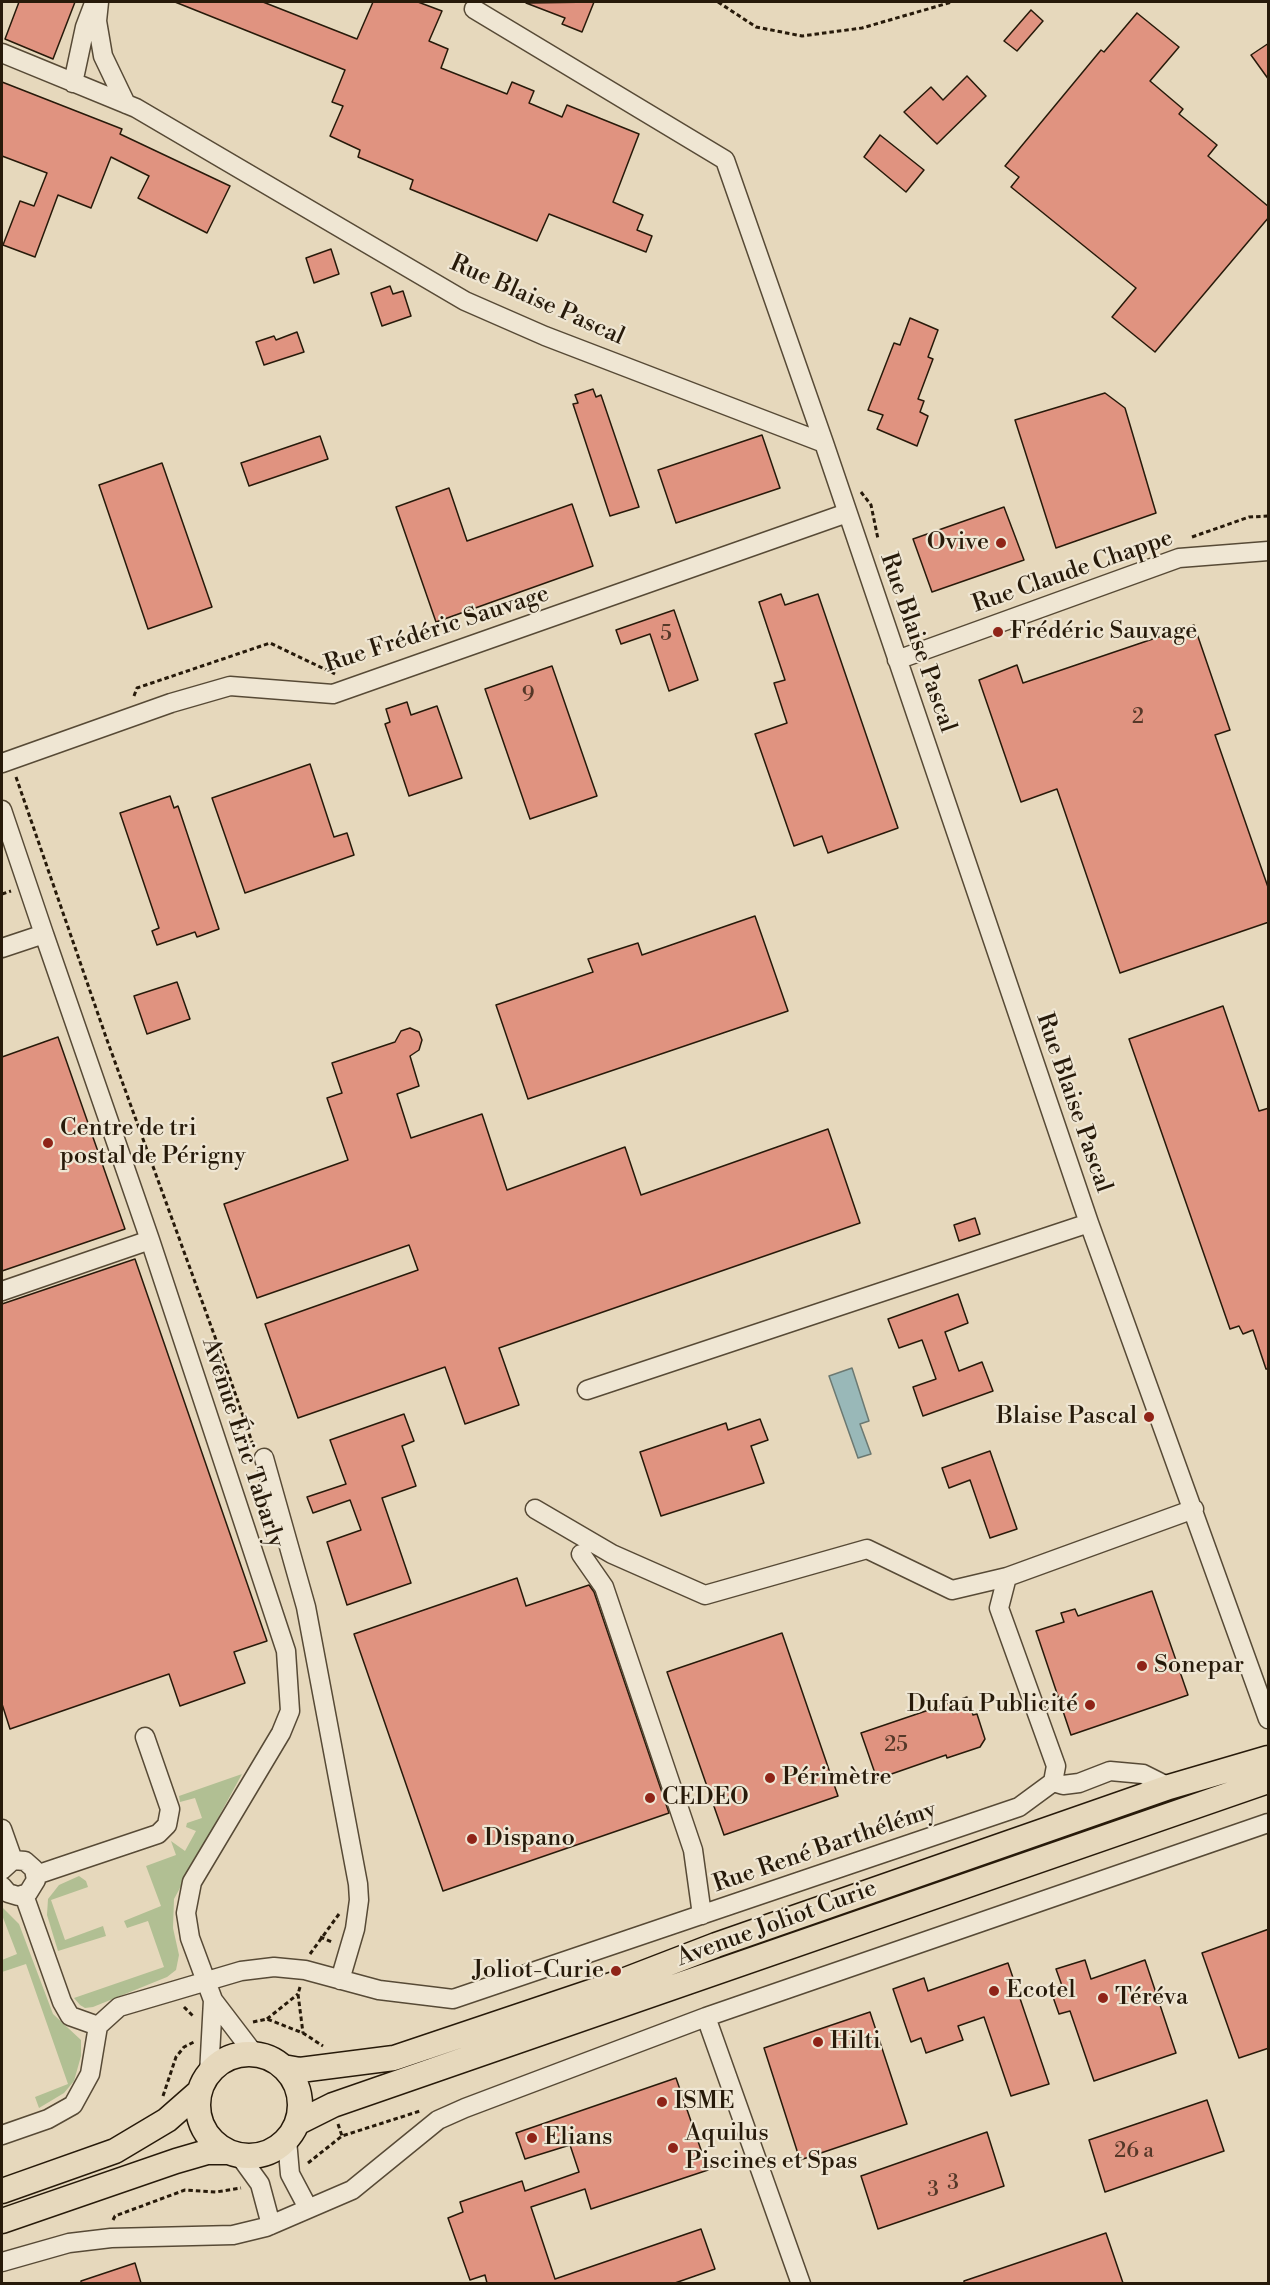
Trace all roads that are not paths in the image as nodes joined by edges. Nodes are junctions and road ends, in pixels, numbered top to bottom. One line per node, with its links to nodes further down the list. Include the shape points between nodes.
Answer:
1 (97, 2): 4 (street, via 85,27); 5 (street, via 103,56)
2 (474, 9): 6 (street, via 725,160)
3 (2, 53): 4 (street, Rue Blaise Pascal)
4 (74, 83): 5 (street, Rue Blaise Pascal)
5 (126, 104): 6 (street, Rue Blaise Pascal, via 465,301 545,336)
6 (824, 443): 7 (street, Rue Blaise Pascal)
7 (848, 513): 9 (street, Rue Blaise Pascal); 10 (street, Rue Frédéric Sauvage, via 333,694 230,686)
8 (1269, 551): 9 (street, Rue Claude Chappe, via 1179,558)
9 (897, 660): 14 (street, Rue Blaise Pascal)
10 (6, 760)
11 (2, 810): 12 (street, Avenue Éric Tabarly)
12 (44, 934): 13 (street); 15 (street, Avenue Éric Tabarly)
13 (2, 948)
14 (1089, 1223): 17 (street); 20 (street, Rue Blaise Pascal)
15 (150, 1240): 16 (street); 37 (street, Avenue Éric Tabarly, via 286,1651 290,1711 281,1733 192,1882 186,1913 190,1938)
16 (2, 1291)
17 (587, 1390)
18 (259, 1454): 36 (street, via 306,1607 359,1900 356,1929)
19 (535, 1509): 22 (street, via 612,1554 705,1595 867,1549 952,1590)
20 (1194, 1509): 22 (street); 23 (street, Rue Blaise Pascal)
21 (581, 1554): 35 (street, via 604,1587 693,1850)
22 (1007, 1578): 27 (street, via 999,1608 1056,1766)
23 (1269, 1719)
24 (145, 1737): 32 (street, via 170,1809 167,1824 158,1834)
25 (1269, 1758): 28 (main road, Avenue Joliot Curie)
26 (1269, 1781): 43 (main road, Avenue Joliot Curie, via 333,2105)
27 (1053, 1782): 28 (street, via 1079,1783 1110,1771 1143,1774); 35 (street, Rue René Barthélémy, via 1018,1807)
28 (1169, 1787): 41 (main road, Avenue Joliot Curie, via 394,2058 300,2070)
29 (1269, 1823): 38 (street)
30 (2, 1829): 31 (street)
31 (7, 1865): 32 (street, via 19,1859 30,1864)
32 (36, 1875): 34 (street, via 32,1889)
33 (2, 1886): 34 (street, via 13,1895)
34 (24, 1895): 39 (street, via 66,2009 70,2016)
35 (702, 1915): 36 (street, Rue René Barthélémy, via 453,1999 379,1990)
36 (340, 1980): 37 (street, Rue René Barthélémy, via 305,1970 274,1967 241,1971)
37 (209, 1991): 39 (street, Rue René Barthélémy, via 119,2007); 40 (street, Avenue Éric Tabarly); 42 (street, Avenue Éric Tabarly)
38 (706, 2017): 47 (street, via 438,2121 352,2190); 51 (street)
39 (98, 2026): 44 (street, via 90,2074 73,2105 48,2119)
40 (255, 2055): 41 (main road); 42 (main road, via 221,2062)
41 (283, 2067): 43 (main road, via 298,2093 300,2108)
42 (204, 2083): 45 (main road, via 198,2103 202,2126 209,2137); 46 (main road, via 167,2120 115,2151)
43 (292, 2132): 45 (main road, via 273,2150 256,2156); 47 (street, via 290,2174)
44 (2, 2135)
45 (233, 2153): 48 (main road, via 207,2152 176,2161); 49 (street, via 260,2184)
46 (2, 2191)
47 (308, 2208): 49 (street)
48 (2, 2221)
49 (271, 2225): 50 (street, via 233,2235 69,2243)
50 (2, 2262)
51 (801, 2283)

